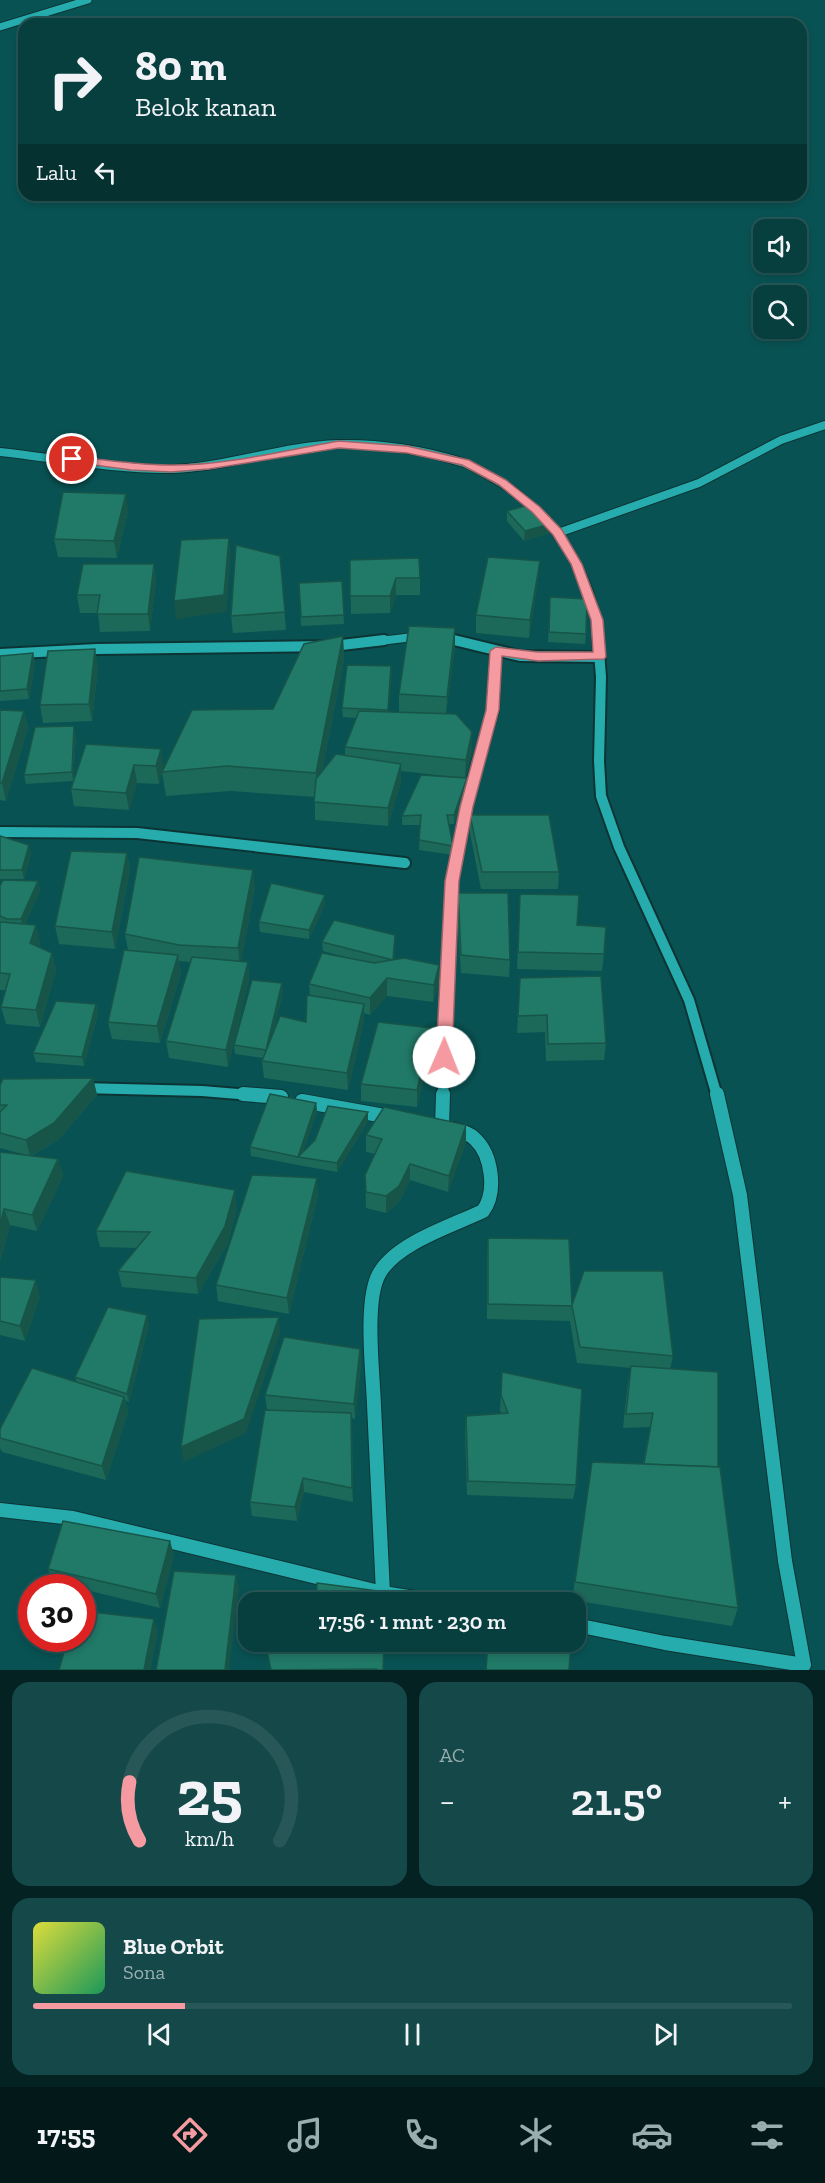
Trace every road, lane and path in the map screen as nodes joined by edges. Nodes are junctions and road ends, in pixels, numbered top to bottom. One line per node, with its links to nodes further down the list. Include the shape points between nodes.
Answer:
1 (88, 0): 2 (street)
2 (29, 18)
3 (18, 21): 4 (street)
4 (0, 27)
5 (825, 425): 7 (street, via 781,440 699,483)
6 (0, 452): 7 (street, via 171,469 339,444 407,449 465,463 502,483 536,509)
7 (558, 533): 10 (street, via 577,564 597,620)
8 (496, 651): 9 (street, via 418,635 333,646); 10 (street); 17 (street, via 493,710 452,881 436,1126 464,1131 477,1139 487,1154 491,1190 483,1211 398,1251 379,1273 374,1287 372,1356)
9 (0, 654)
10 (600, 657): 19 (street, via 601,796 619,847 689,1000 724,1118 740,1195 784,1561)
11 (0, 832): 12 (street, via 137,833)
12 (405, 863)
13 (71, 1087): 14 (street, via 270,1095)
14 (408, 1120)
15 (0, 1510): 16 (street, via 73,1518)
16 (378, 1592)
17 (382, 1592)
18 (586, 1628): 19 (street)
19 (805, 1668)

